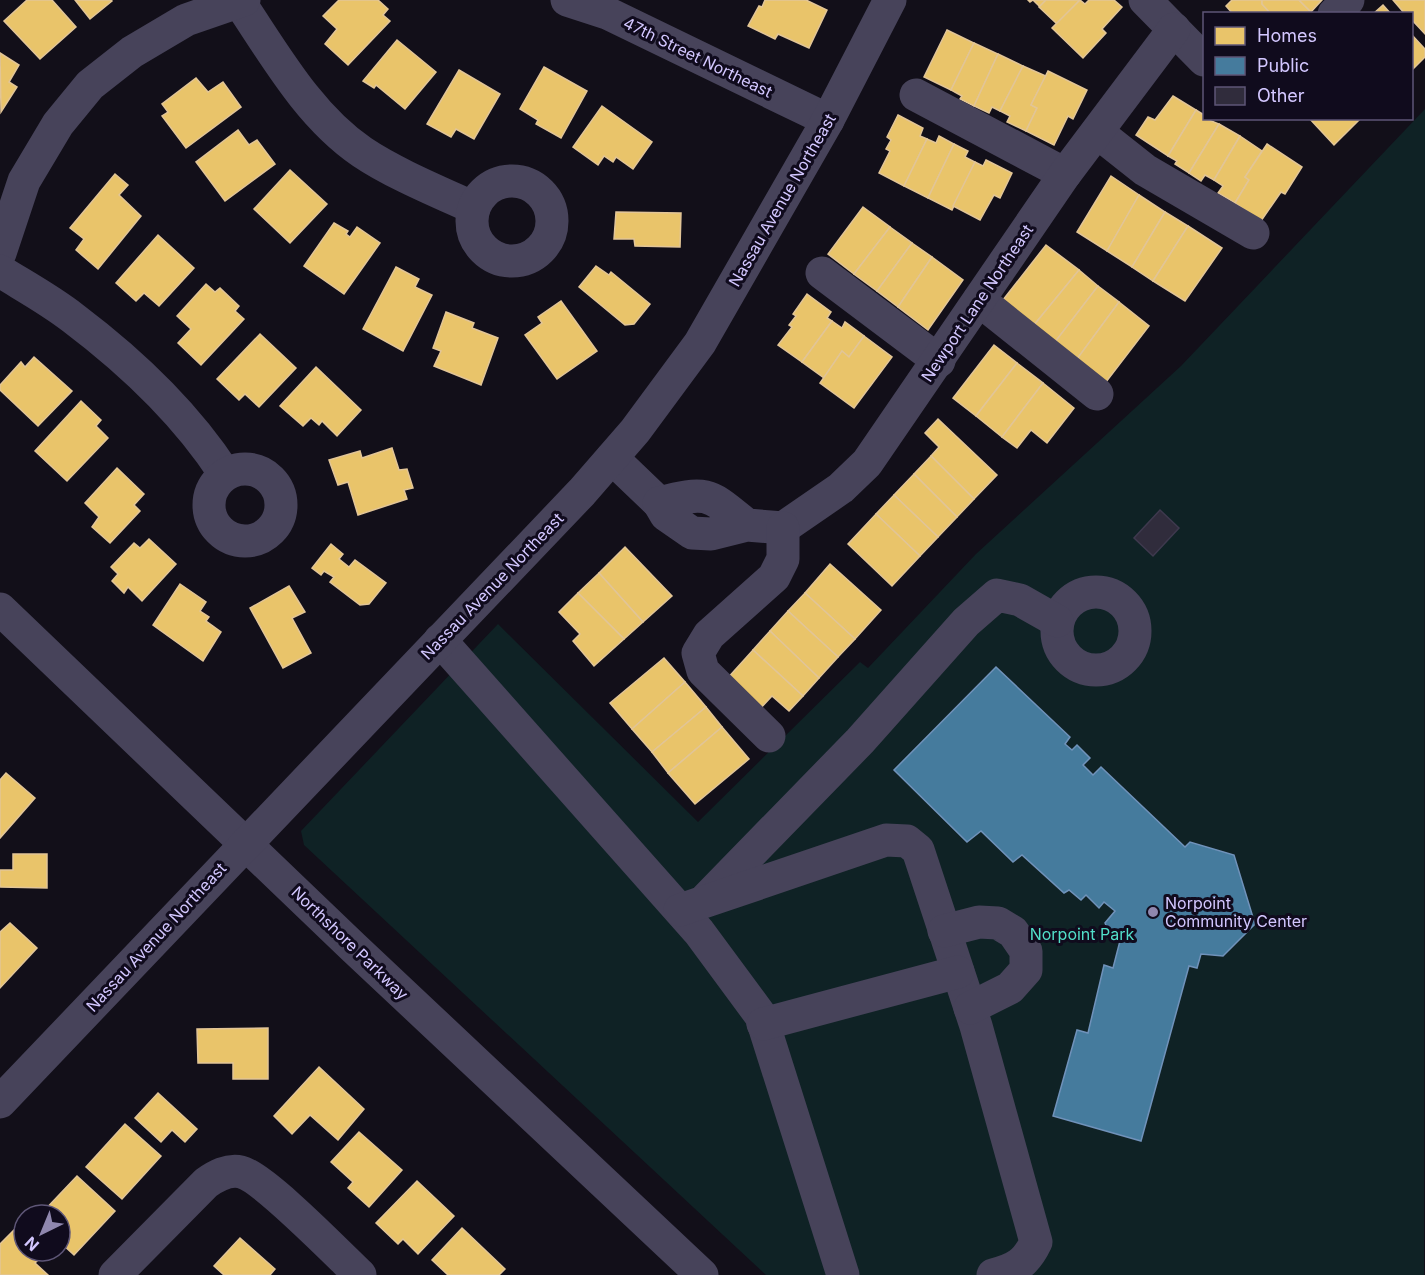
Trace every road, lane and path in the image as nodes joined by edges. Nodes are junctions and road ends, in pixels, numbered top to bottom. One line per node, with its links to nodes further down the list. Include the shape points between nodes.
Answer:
1 (567, 0): 10 (street, 47th Street Northeast, via 607,14)
2 (890, 0): 10 (street, Nassau Avenue Northeast)
3 (1145, 0): 7 (street)
4 (1348, 0): 6 (street)
5 (242, 1): 13 (street, via 296,85 362,152); 15 (street, via 186,20 132,52 90,85 58,124 24,181)
6 (1336, 12)
7 (1174, 29): 8 (street); 11 (street, Newport Lane Northeast)
8 (1203, 59)
9 (916, 95): 12 (street)
10 (828, 120): 21 (street, Nassau Avenue Northeast, via 700,343)
11 (1097, 132): 12 (street, Newport Lane Northeast); 14 (street, via 1145,170)
12 (1065, 174): 18 (street, Newport Lane Northeast)
13 (474, 208)
14 (1253, 232)
15 (0, 253)
16 (0, 271): 22 (street, via 73,318 150,385 202,440)
17 (822, 273): 19 (street)
18 (979, 300): 19 (street, Newport Lane Northeast); 20 (street)
19 (939, 361): 23 (street, Newport Lane Northeast, via 867,463 841,488)
20 (1097, 394)
21 (612, 458): 23 (street, via 660,503 693,494 717,501 747,525); 26 (street, Nassau Avenue Northeast)
22 (225, 474)
23 (783, 528): 27 (street, via 783,559 774,577 709,635 698,653 703,671)
24 (0, 609): 28 (street, Northshore Parkway)
25 (1057, 621): 29 (street, via 1020,600 997,596 966,622 860,741)
26 (440, 640): 28 (street, Nassau Avenue Northeast); 29 (street)
27 (769, 736)
28 (245, 842): 34 (street, Nassau Avenue Northeast); 37 (street, Northshore Parkway)
29 (692, 906): 30 (street, via 897,838 918,850); 33 (street, via 699,932)
30 (945, 931): 31 (street); 32 (street, via 979,922 998,923 1013,932 1026,951 1026,970 1010,988)
31 (958, 972): 32 (street); 33 (street)
32 (970, 1008): 39 (street, via 1036,1242 1015,1269)
33 (763, 1024): 38 (street)
34 (0, 1102)
35 (114, 1275): 36 (street, via 206,1183 218,1175 242,1172 267,1189)
36 (360, 1275)
37 (702, 1275)
38 (843, 1275)
39 (993, 1275)

